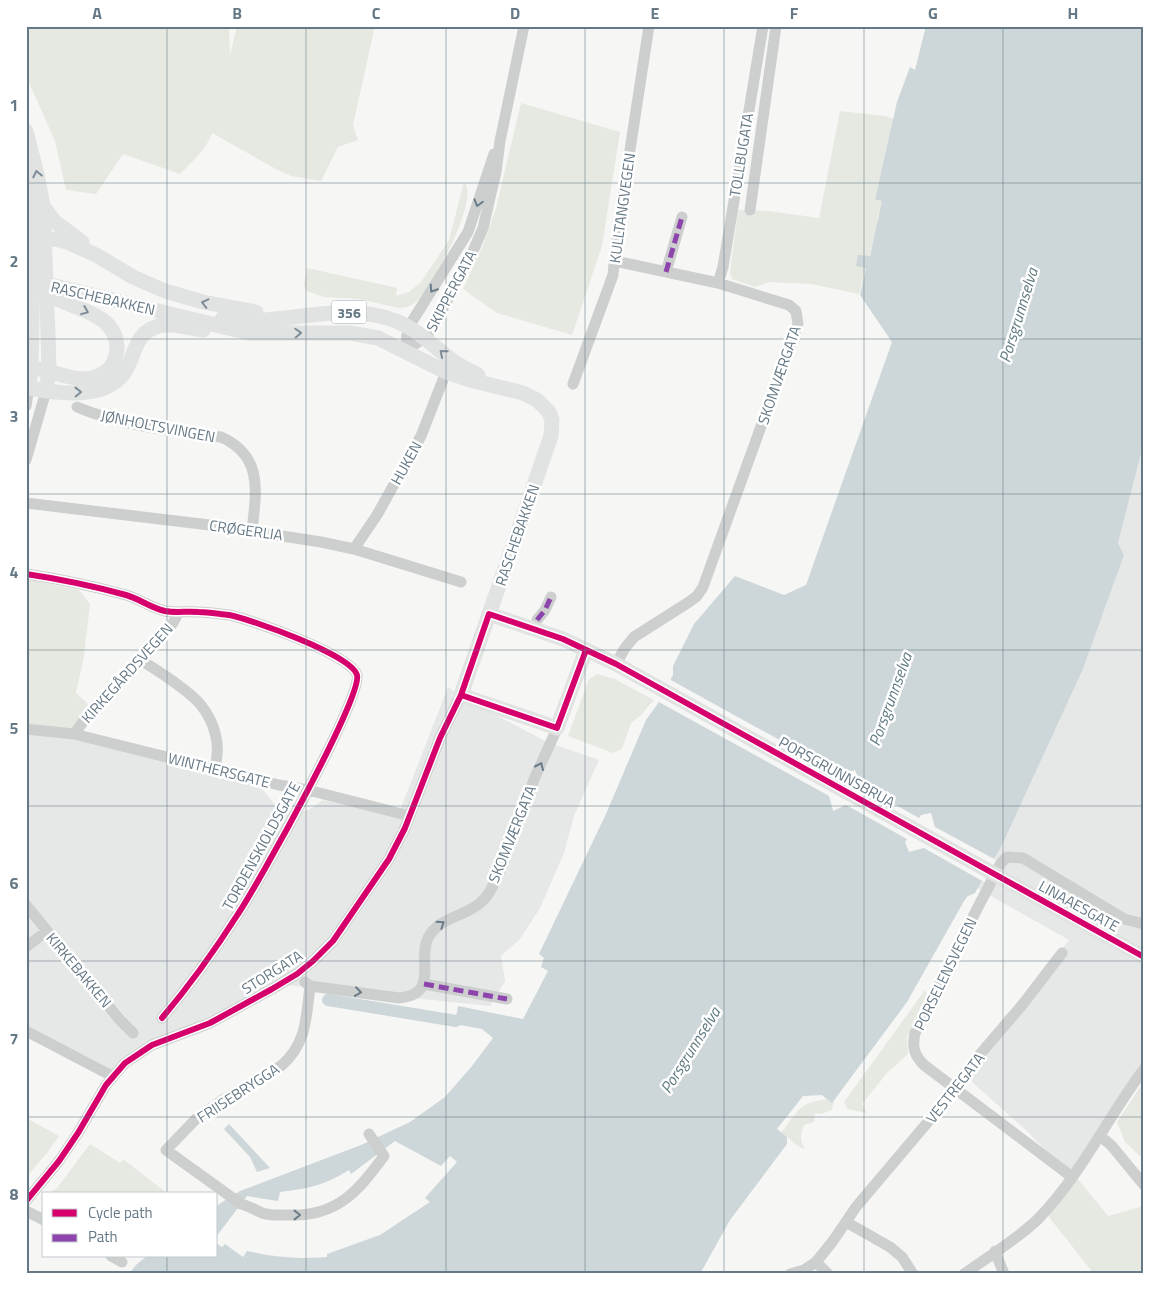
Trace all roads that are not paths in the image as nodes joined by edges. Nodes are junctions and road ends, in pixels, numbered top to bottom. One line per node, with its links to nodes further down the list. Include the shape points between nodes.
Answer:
1 (524, 26): 6 (street, SKIPPERGATA)
2 (649, 26): 13 (street, KULLTANGVEGEN)
3 (763, 26): 17 (street, TOLLBUGATA)
4 (776, 26): 9 (street)
5 (26, 131): 8 (main road, one-way to 5)
6 (500, 141): 20 (street, SKIPPERGATA, one-way to 20, via 468,232); 22 (street, SKIPPERGATA, via 483,228 463,273)
7 (26, 177): 11 (main road)
8 (43, 206): 11 (main road); 12 (main road, 356, via 54,221)
9 (750, 210)
10 (682, 217): 15 (street)
11 (34, 241): 12 (main road, 356, via 61,240); 14 (main road)
12 (96, 255): 19 (main road, 356, one-way to 12, via 183,297 134,277)
13 (615, 261): 15 (street, SKOMVÆRGATA); 27 (street, KULLTANGVEGEN, via 613,275)
14 (38, 262): 24 (main road, via 32,306); 25 (main road, via 48,314)
15 (666, 272): 17 (street, SKOMVÆRGATA)
16 (26, 280): 18 (main road, RASCHEBAKKEN / 356); 25 (main road, 356, one-way to 25, via 61,302 92,313 110,327 115,339 115,359 110,369 98,376 85,380)
17 (718, 283): 45 (street, SKOMVÆRGATA, via 790,305 796,311 798,324 703,587 697,596 634,637)
18 (180, 315): 19 (main road, RASCHEBAKKEN / 356, via 246,321); 21 (main road, RASCHEBAKKEN / 356)
19 (287, 317): 20 (main road, RASCHEBAKKEN / 356, via 357,312 385,317)
20 (408, 328): 22 (main road, RASCHEBAKKEN / 356); 23 (street, SKIPPERGATA)
21 (249, 333): 23 (main road, RASCHEBAKKEN / 356, one-way to 23, via 360,334); 30 (main road, 356, one-way to 21, via 88,392 112,384 127,368 140,338 159,326)
22 (425, 338): 23 (street, SKIPPERGATA); 28 (main road, RASCHEBAKKEN / 356, one-way to 22, via 458,364)
23 (405, 350): 26 (main road, RASCHEBAKKEN / 356)
24 (31, 367): 25 (main road, 356); 29 (main road)
25 (48, 371): 30 (main road)
26 (446, 372): 28 (main road, RASCHEBAKKEN / 356); 36 (street, HUKEN, via 421,436)
27 (573, 384)
28 (500, 386): 41 (main road, RASCHEBAKKEN / 356, via 537,400 548,412 552,427)
29 (29, 388): 30 (main road, 356); 31 (street)
30 (46, 391): 33 (street)
31 (26, 406)
32 (77, 407): 35 (street, JØNHOLTSVINGEN, via 108,418 221,437 231,442 252,464 256,480)
33 (26, 460)
34 (26, 503): 35 (street, CRØGERLIA)
35 (252, 531): 36 (street, CRØGERLIA)
36 (354, 549): 38 (street, CRØGERLIA)
37 (26, 574): 40 (street, via 129,596 149,606)
38 (461, 582)
39 (551, 596): 42 (street)
40 (178, 612): 44 (street, KIRKEGÅRDSVEGEN); 51 (street, TORDENSKIOLDSGATE, via 230,616 254,622 335,657 357,674 351,702)
41 (489, 614): 43 (main road); 46 (main road, STORGATA / 356)
42 (538, 620)
43 (586, 650): 45 (main road); 47 (main road, SKOMVÆRGATA)
44 (140, 660): 49 (street, KIRKEGÅRDSVEGEN, via 91,711); 50 (street, via 193,697 204,709 218,744)
45 (616, 664): 53 (main road, PORSGRUNNSBRUA)
46 (461, 695): 47 (main road); 52 (street, STORGATA, via 440,738)
47 (557, 728): 61 (street, SKOMVÆRGATA, one-way to 47, via 427,939 437,926 479,905 489,892)
48 (26, 729): 49 (street, WINTHERSGATE)
49 (74, 734): 50 (street, WINTHERSGATE)
50 (214, 769): 51 (street, WINTHERSGATE)
51 (308, 790): 52 (street, WINTHERSGATE); 64 (street, TORDENSKIOLDSGATE, via 239,913 188,987)
52 (410, 816): 60 (street, STORGATA, via 389,859 360,903 325,949)
53 (1004, 879): 59 (main road, LINAAESGATE)
54 (26, 905): 56 (street, KIRKEBAKKEN)
55 (1144, 924): 69 (street, PORSELENSVEGEN, via 1124,919 1023,858 1008,857 1001,863 915,1033 914,1050 918,1059)
56 (47, 931): 57 (street); 66 (street, KIRKEBAKKEN)
57 (26, 947)
58 (1062, 953): 69 (street, VESTREGATA)
59 (1143, 958)
60 (297, 974): 62 (street); 68 (street, STORGATA, via 218,1019 152,1045)
61 (424, 984): 62 (street, one-way to 61, via 399,998 414,994); 63 (street)
62 (310, 986): 70 (street, FRIISEBRYGGA, one-way to 70, via 306,1026 301,1042 289,1059 196,1119 166,1150 229,1195 261,1213 304,1216 326,1211 346,1199 384,1156)
63 (508, 999)
64 (162, 1018)
65 (26, 1032): 68 (street)
66 (133, 1033)
67 (1144, 1069): 71 (street)
68 (112, 1076): 74 (street, STORGATA, via 70,1146)
69 (954, 1087): 72 (street, PORSELENSVEGEN); 77 (street, VESTREGATA)
70 (369, 1134)
71 (1100, 1136): 72 (street); 73 (street)
72 (1072, 1177): 78 (street, via 1036,1221)
73 (1144, 1185)
74 (26, 1201)
75 (26, 1211): 76 (street)
76 (42, 1219)
77 (846, 1222): 81 (street, VESTREGATA); 84 (street, via 890,1247 902,1257)
78 (995, 1252): 85 (street); 86 (street)
79 (115, 1258): 80 (street)
80 (122, 1262)
81 (816, 1262): 82 (street); 83 (street)
82 (790, 1274)
83 (828, 1274)
84 (913, 1274)
85 (964, 1274)
86 (1004, 1274)

